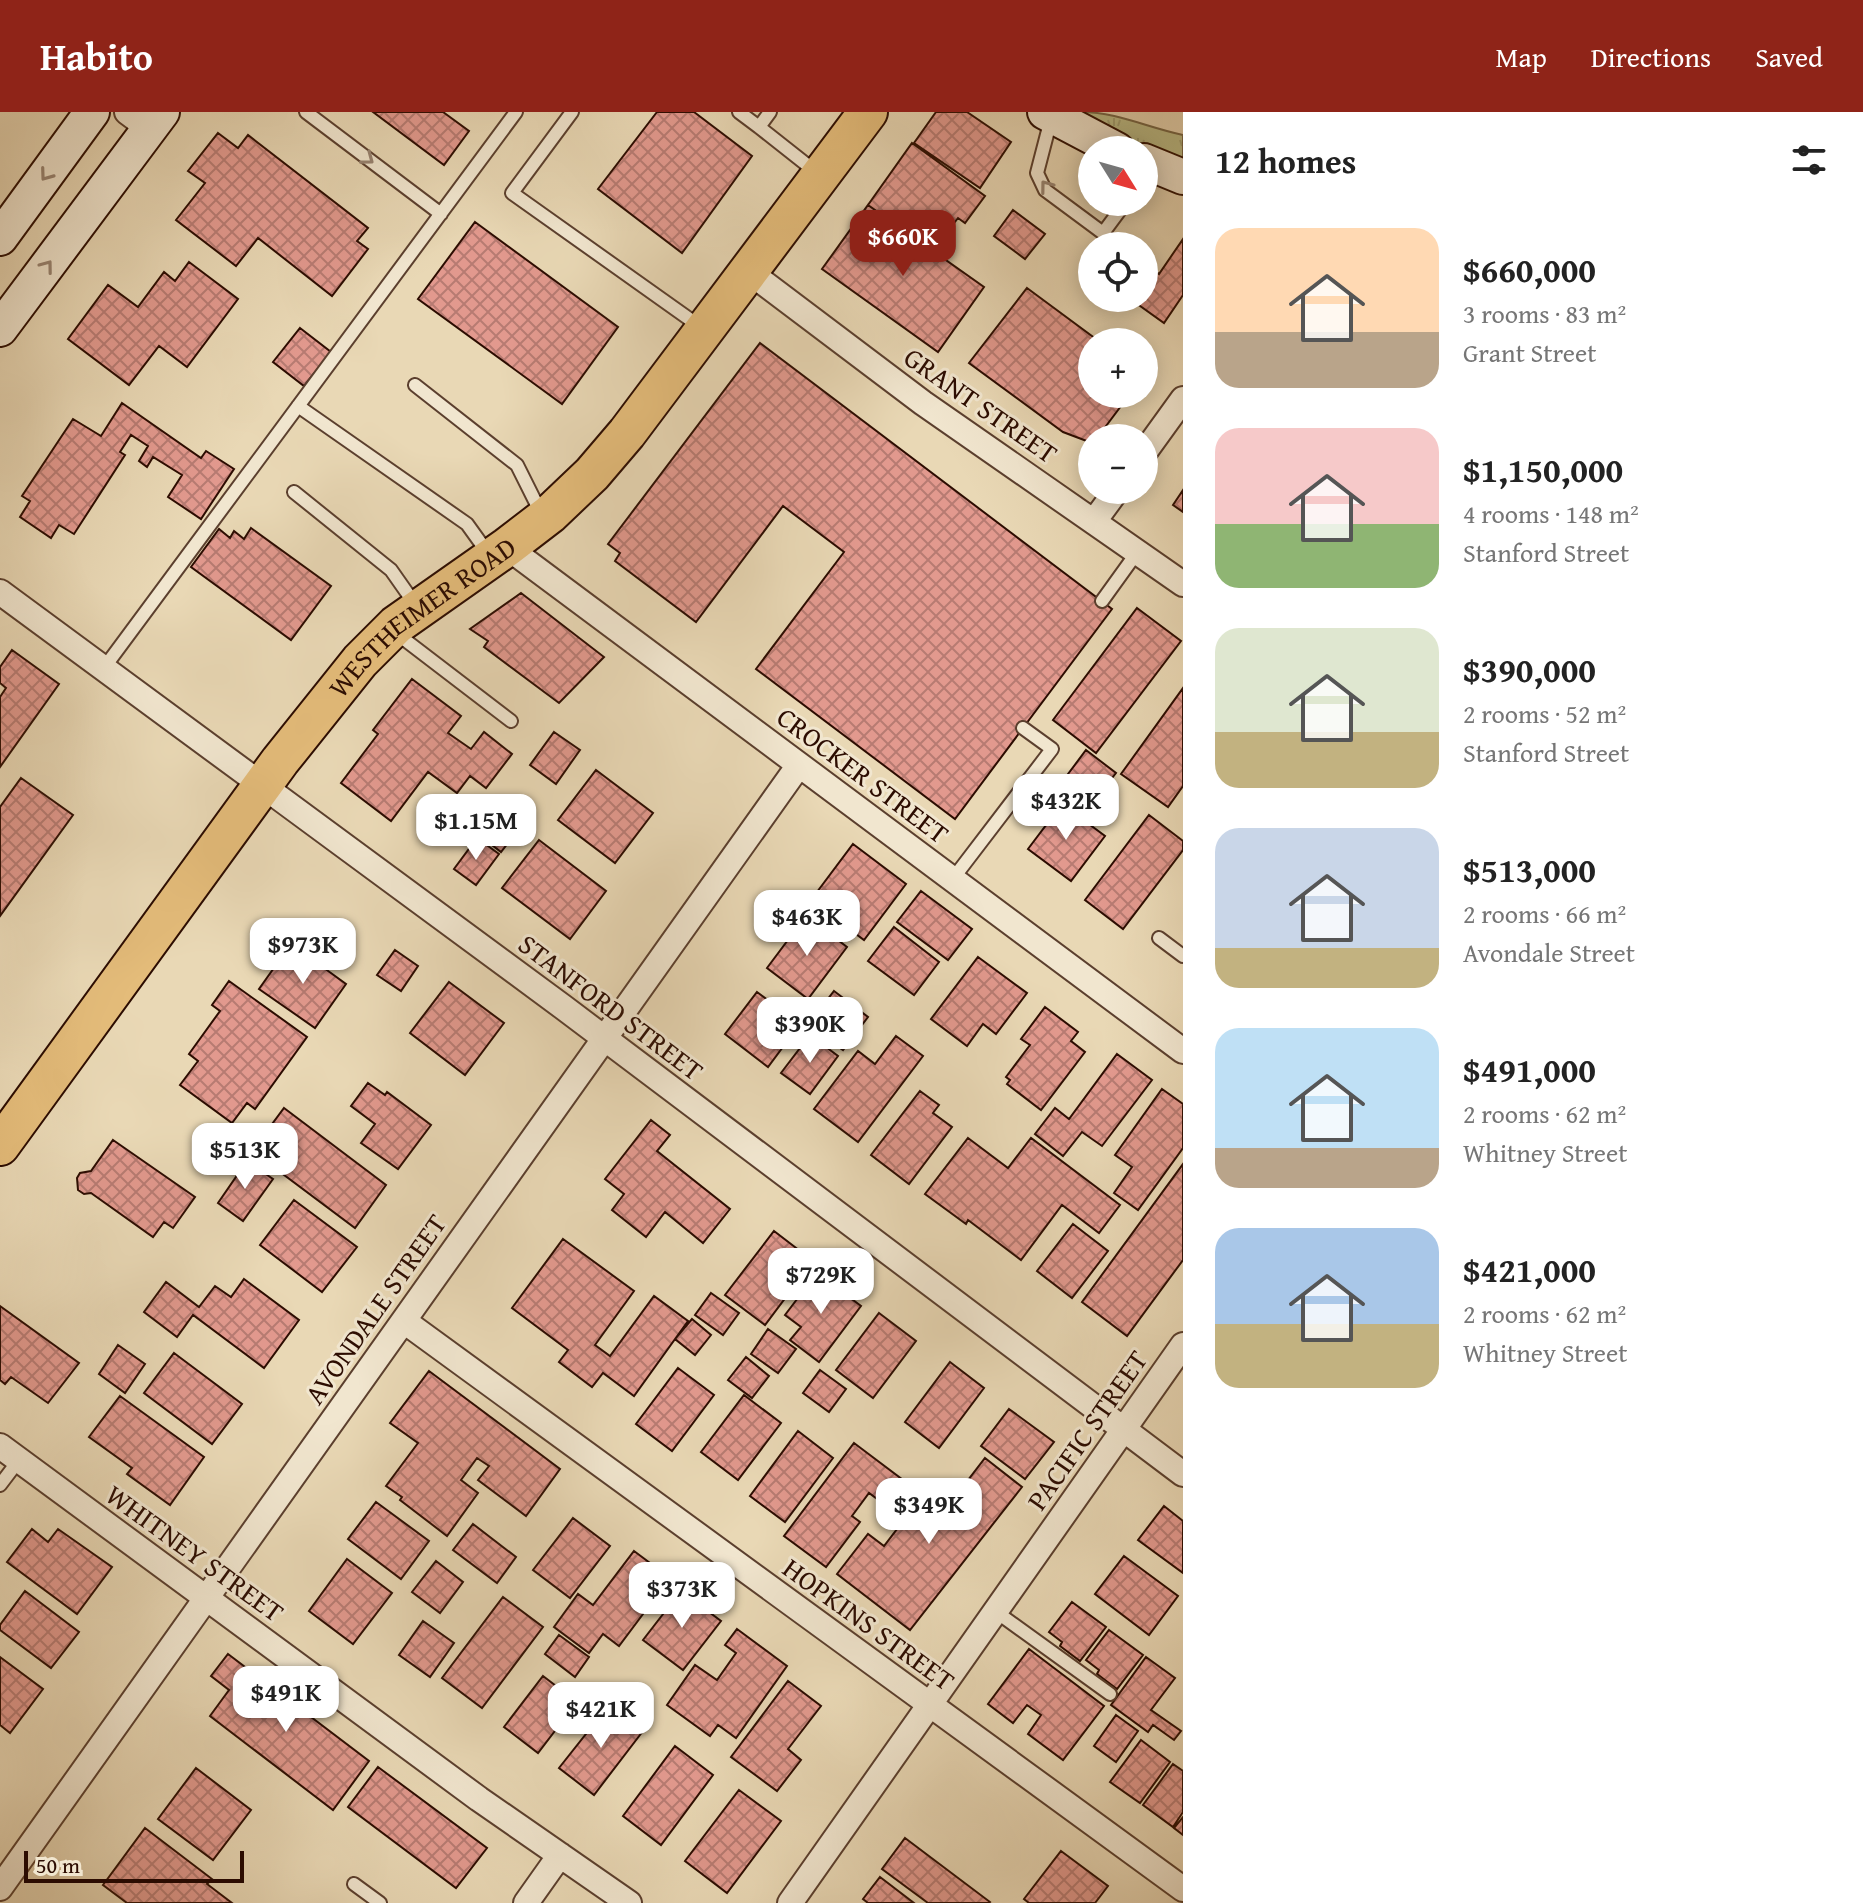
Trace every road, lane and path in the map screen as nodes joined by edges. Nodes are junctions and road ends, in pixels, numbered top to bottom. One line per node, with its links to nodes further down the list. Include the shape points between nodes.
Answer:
1 (92, 112): 17 (street, one-way to 17)
2 (306, 112): 13 (lane, one-way to 13)
3 (516, 112): 13 (lane)
4 (572, 112): 20 (lane, via 512,193)
5 (739, 112): 10 (lane)
6 (770, 112): 10 (lane)
7 (868, 112): 12 (main road, WESTHEIMER ROAD)
8 (1049, 114): 11 (street); 14 (lane, one-way to 8, via 1045,190 1037,173)
9 (146, 118): 19 (street, one-way to 9)
10 (759, 127): 12 (lane)
11 (1091, 136)
12 (820, 175): 18 (main road, WESTHEIMER ROAD)
13 (441, 214): 23 (lane)
14 (1078, 214)
15 (1080, 216): 16 (lane, one-way to 15, via 1103,233)
16 (1116, 216)
17 (0, 238)
18 (748, 271): 20 (main road, WESTHEIMER ROAD); 28 (street, GRANT STREET, via 923,403)
19 (0, 329)
20 (704, 330): 27 (main road, WESTHEIMER ROAD, via 627,433)
21 (415, 385): 27 (lane, via 517,465)
22 (1183, 399): 24 (street)
23 (298, 406): 30 (lane, via 467,524); 35 (lane)
24 (1158, 434)
25 (294, 492): 34 (lane, via 391,570)
26 (1107, 504): 28 (street)
27 (544, 518): 30 (main road, WESTHEIMER ROAD)
28 (1095, 520): 29 (street, GRANT STREET)
29 (1138, 551): 31 (street, GRANT STREET); 33 (lane)
30 (500, 553): 34 (main road, WESTHEIMER ROAD); 38 (street, CROCKER STREET)
31 (1183, 584)
32 (0, 592): 35 (street, STANFORD STREET)
33 (1102, 601)
34 (405, 620): 36 (lane); 39 (main road, WESTHEIMER ROAD, via 360,661)
35 (104, 668): 39 (street, STANFORD STREET)
36 (511, 721)
37 (1023, 728): 40 (lane, via 1052,749)
38 (799, 765): 40 (street, CROCKER STREET); 43 (street, AVONDALE STREET)
39 (262, 785): 43 (street, STANFORD STREET); 45 (main road, WESTHEIMER ROAD)
40 (952, 880): 44 (street, CROCKER STREET)
41 (1159, 938): 42 (lane)
42 (1183, 956)
43 (605, 1039): 46 (street, AVONDALE STREET); 48 (street, STANFORD STREET)
44 (1183, 1051)
45 (0, 1146)
46 (404, 1321): 52 (street, AVONDALE STREET); 55 (street, HOPKINS STREET)
47 (1183, 1345): 48 (street, PACIFIC STREET)
48 (1124, 1430): 50 (street, STANFORD STREET); 53 (street, PACIFIC STREET)
49 (9, 1453): 51 (lane); 52 (street, WHITNEY STREET)
50 (1183, 1474)
51 (0, 1485)
52 (207, 1598): 56 (street, WHITNEY STREET); 58 (street, AVONDALE STREET)
53 (995, 1611): 54 (lane); 55 (street, PACIFIC STREET)
54 (1110, 1694)
55 (930, 1706): 59 (street, HOPKINS STREET); 63 (street, PACIFIC STREET)
56 (560, 1855): 61 (street); 62 (street, WHITNEY STREET)
57 (354, 1884): 60 (lane)
58 (0, 1888)
59 (1183, 1889)
60 (380, 1903)
61 (526, 1903)
62 (629, 1903)
63 (790, 1903)

